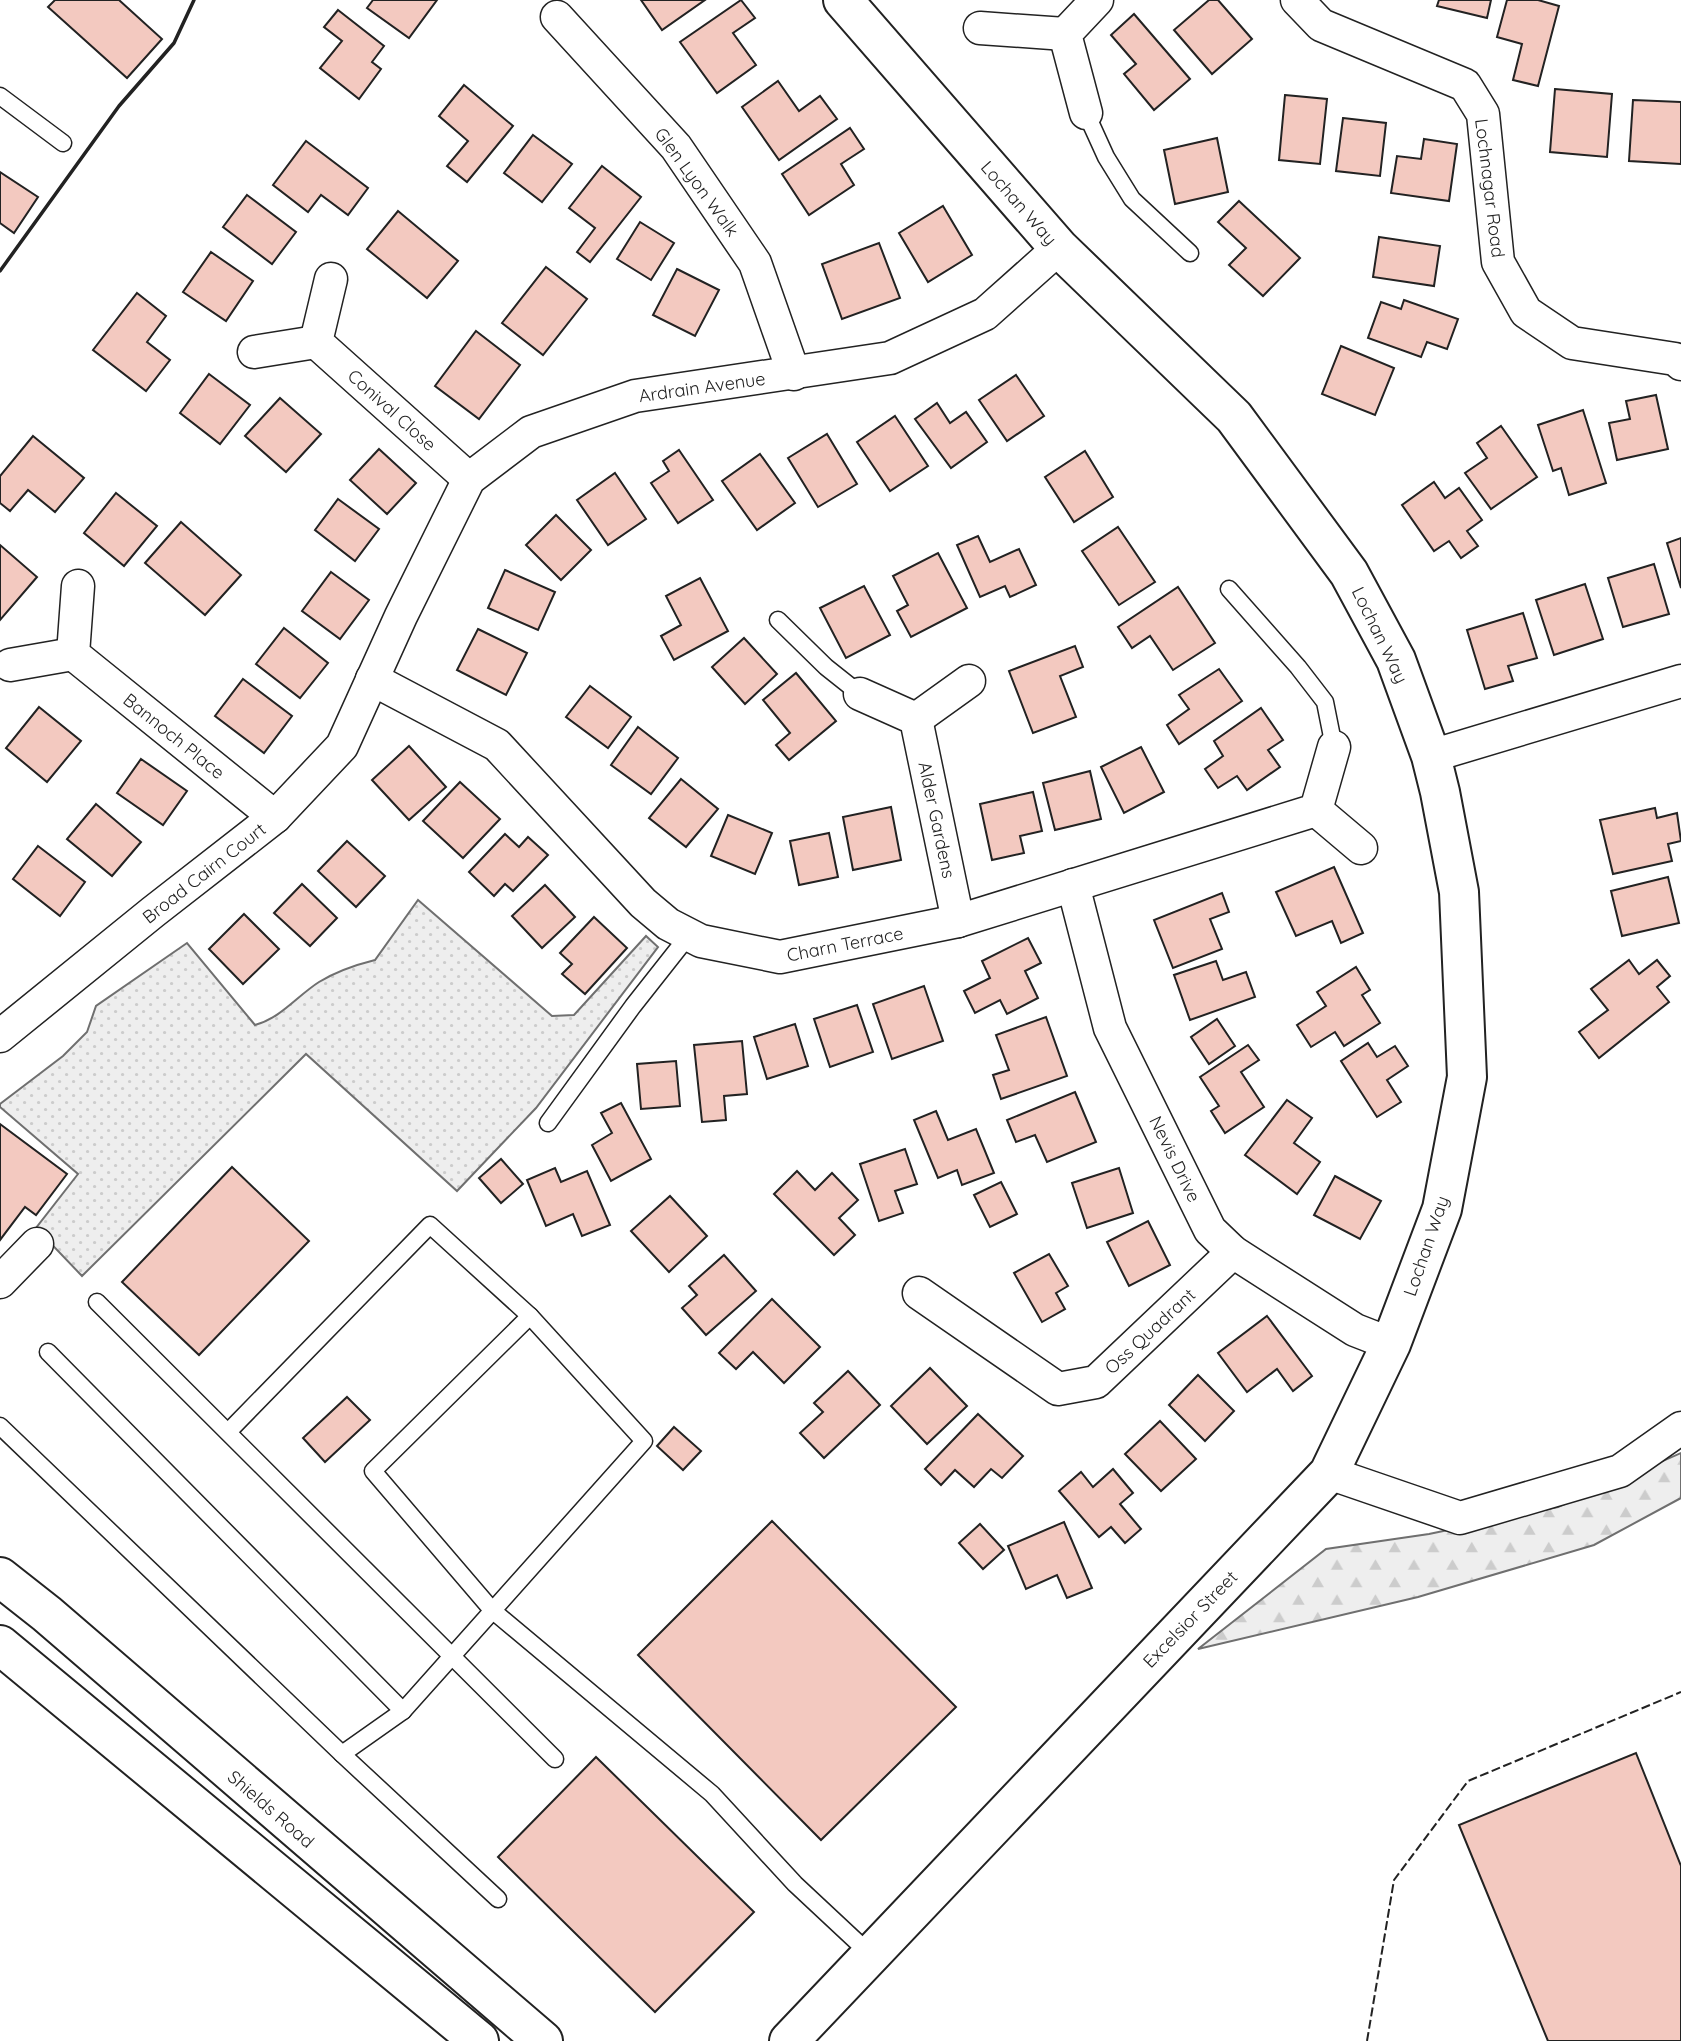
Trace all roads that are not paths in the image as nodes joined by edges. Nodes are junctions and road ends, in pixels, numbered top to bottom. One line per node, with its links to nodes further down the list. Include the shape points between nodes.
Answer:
1 (843, 0): 10 (street, Lochan Way)
2 (1097, 0): 6 (street)
3 (1297, 0): 15 (street, Lochnagar Road, via 1321,25 1465,85 1483,114 1498,262 1526,312 1572,343)
4 (557, 17): 16 (street, Glen Lyon Walk, via 676,147 755,263)
5 (980, 28): 6 (street)
6 (1065, 34): 8 (street)
7 (0, 96): 9 (lane)
8 (1086, 113): 11 (lane, via 1132,199)
9 (63, 143)
10 (1059, 248): 16 (street, Ardrain Avenue, via 985,314 890,358); 29 (street, Lochan Way, via 1234,417 1349,573 1396,660)
11 (1190, 253)
12 (331, 279): 13 (street)
13 (316, 342): 14 (street); 17 (street, Conival Close)
14 (254, 352)
15 (1679, 352)
16 (794, 374): 17 (street, Ardrain Avenue, via 635,396 531,432)
17 (469, 479): 23 (street, Ardrain Avenue)
18 (78, 586): 21 (street)
19 (1229, 589): 28 (lane, via 1325,702)
20 (778, 620): 26 (lane)
21 (73, 654): 22 (street); 31 (street, Bannoch Place)
22 (10, 665)
23 (372, 679): 31 (street, Broad Cairn Court, via 342,746); 35 (street, Charn Terrace, via 497,745 643,903 668,925)
24 (969, 681): 27 (street)
25 (1681, 681): 29 (street)
26 (860, 694): 27 (street)
27 (916, 719): 34 (street, Alder Gardens)
28 (1334, 747): 30 (street)
29 (1431, 756): 44 (street, Lochan Way, via 1459,892 1467,1077 1442,1209)
30 (1316, 810): 32 (street); 33 (street, Charn Terrace)
31 (275, 817): 36 (street, Broad Cairn Court)
32 (1361, 848)
33 (1073, 885): 34 (street, Charn Terrace); 39 (street, Nevis Drive, via 1110,1028 1210,1230)
34 (958, 920): 35 (street, Charn Terrace, via 780,957)
35 (689, 935): 37 (lane)
36 (0, 1036)
37 (548, 1123)
38 (37, 1244): 40 (street)
39 (1233, 1252): 41 (street, Oss Quadrant, via 1096,1382 1058,1390); 44 (street, Nevis Drive, via 1355,1330)
40 (0, 1282)
41 (919, 1293)
42 (97, 1302): 48 (lane)
43 (530, 1316): 48 (lane, via 430,1225); 51 (lane, via 644,1441); 51 (lane, via 373,1471)
44 (1391, 1344): 49 (street, Lochan Way)
45 (48, 1352): 54 (lane)
46 (0, 1426): 55 (lane)
47 (1681, 1428): 49 (street, via 1620,1471 1461,1518)
48 (228, 1432): 53 (lane)
49 (1329, 1473): 58 (street, Excelsior Street)
50 (0, 1577): 60 (street, Shields Road)
51 (492, 1610): 53 (lane); 58 (lane, via 712,1794 795,1884)
52 (0, 1645): 59 (street)
53 (452, 1656): 54 (lane); 56 (lane)
54 (403, 1711): 55 (lane)
55 (342, 1754): 57 (lane)
56 (555, 1759)
57 (498, 1899)
58 (871, 1955): 61 (street, Excelsior Street)
59 (479, 2041)
60 (543, 2041)
61 (789, 2041)

